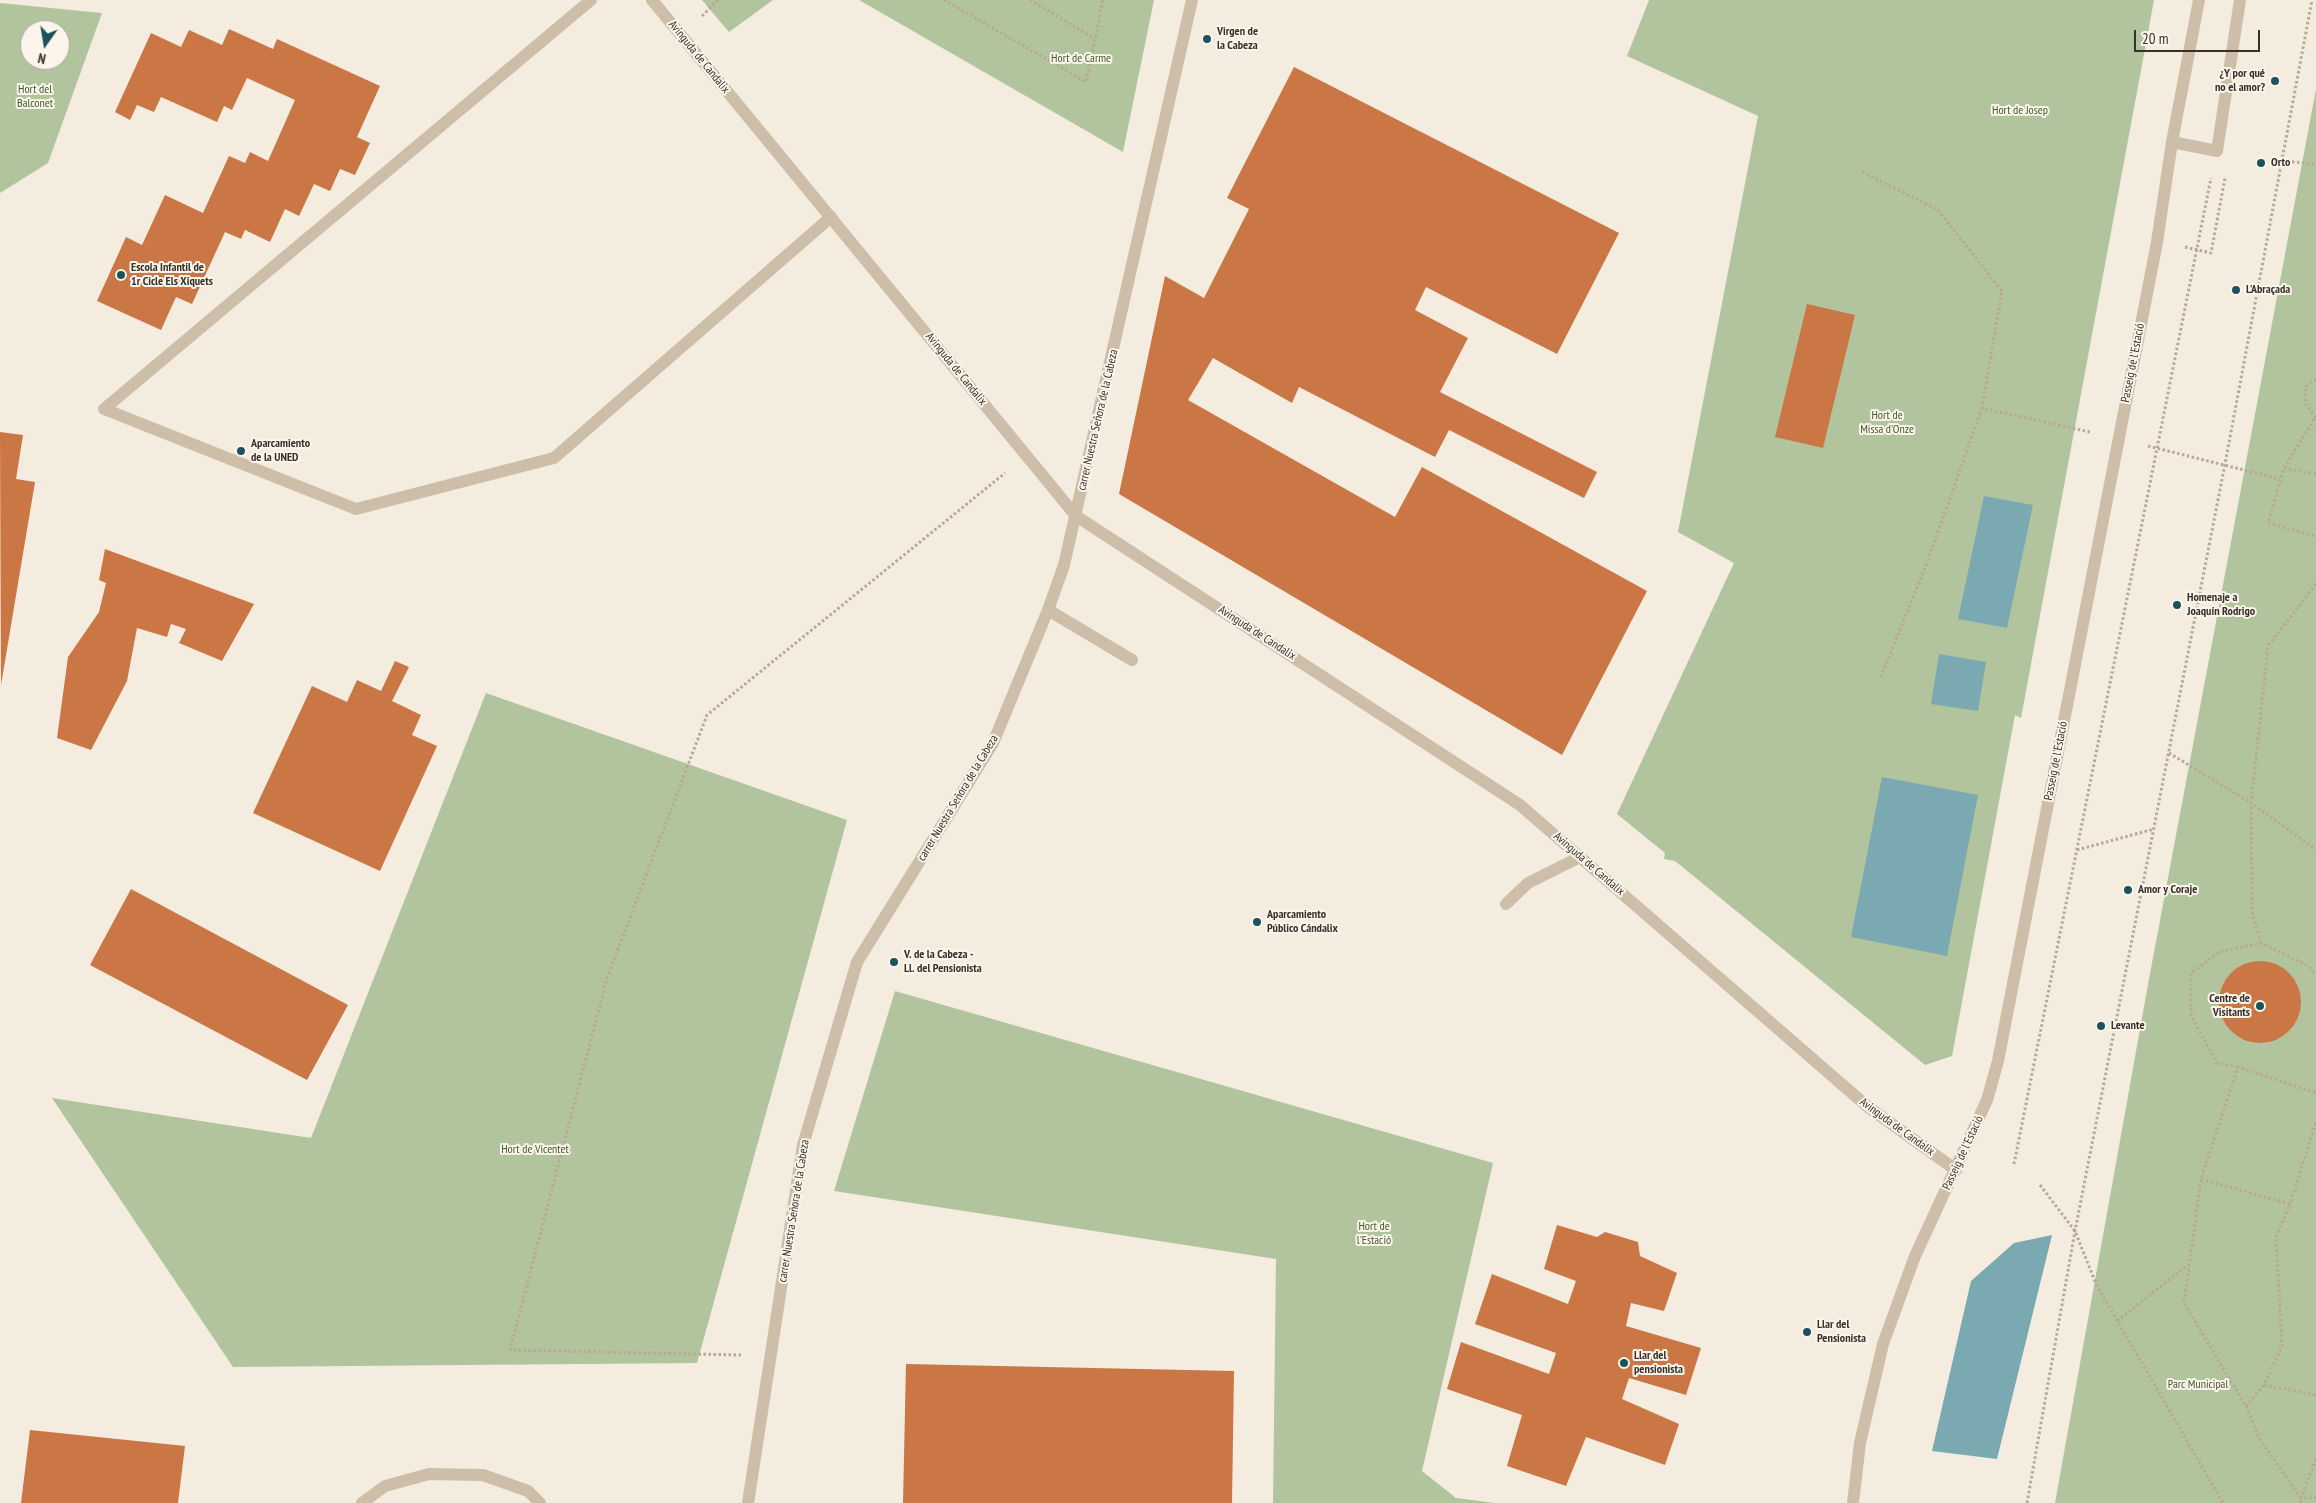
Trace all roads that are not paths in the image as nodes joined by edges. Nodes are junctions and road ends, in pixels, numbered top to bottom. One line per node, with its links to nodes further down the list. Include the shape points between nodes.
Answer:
1 (591, 0): 7 (street, via 104,409 356,509 554,458)
2 (652, 0): 7 (street, Avinguda de Candalix)
3 (1192, 0): 8 (street, carrer Nuestra Señora de la Cabeza)
4 (2199, 0): 6 (street, Passeig de l'Estació)
5 (2240, 0): 6 (street, via 2217,151)
6 (2172, 142): 13 (street, Passeig de l'Estació, via 2157,242 1998,1061 1987,1100)
7 (831, 217): 8 (street, Avinguda de Candalix)
8 (1076, 516): 9 (street, carrer Nuestra Señora de la Cabeza); 11 (street, Avinguda de Candalix, via 1520,805)
9 (1048, 610): 10 (street); 16 (street, carrer Nuestra Señora de la Cabeza, via 993,743 858,962 803,1144)
10 (1132, 660)
11 (1580, 857): 12 (street, via 1528,883); 13 (street, Avinguda de Candalix, via 1868,1107)
12 (1506, 904)
13 (1956, 1170): 17 (street, Passeig de l'Estació, via 1915,1256 1883,1344 1860,1443)
14 (362, 1503): 15 (street, via 385,1486 430,1474 482,1475 528,1491)
15 (540, 1503)
16 (748, 1503)
17 (1853, 1503)

